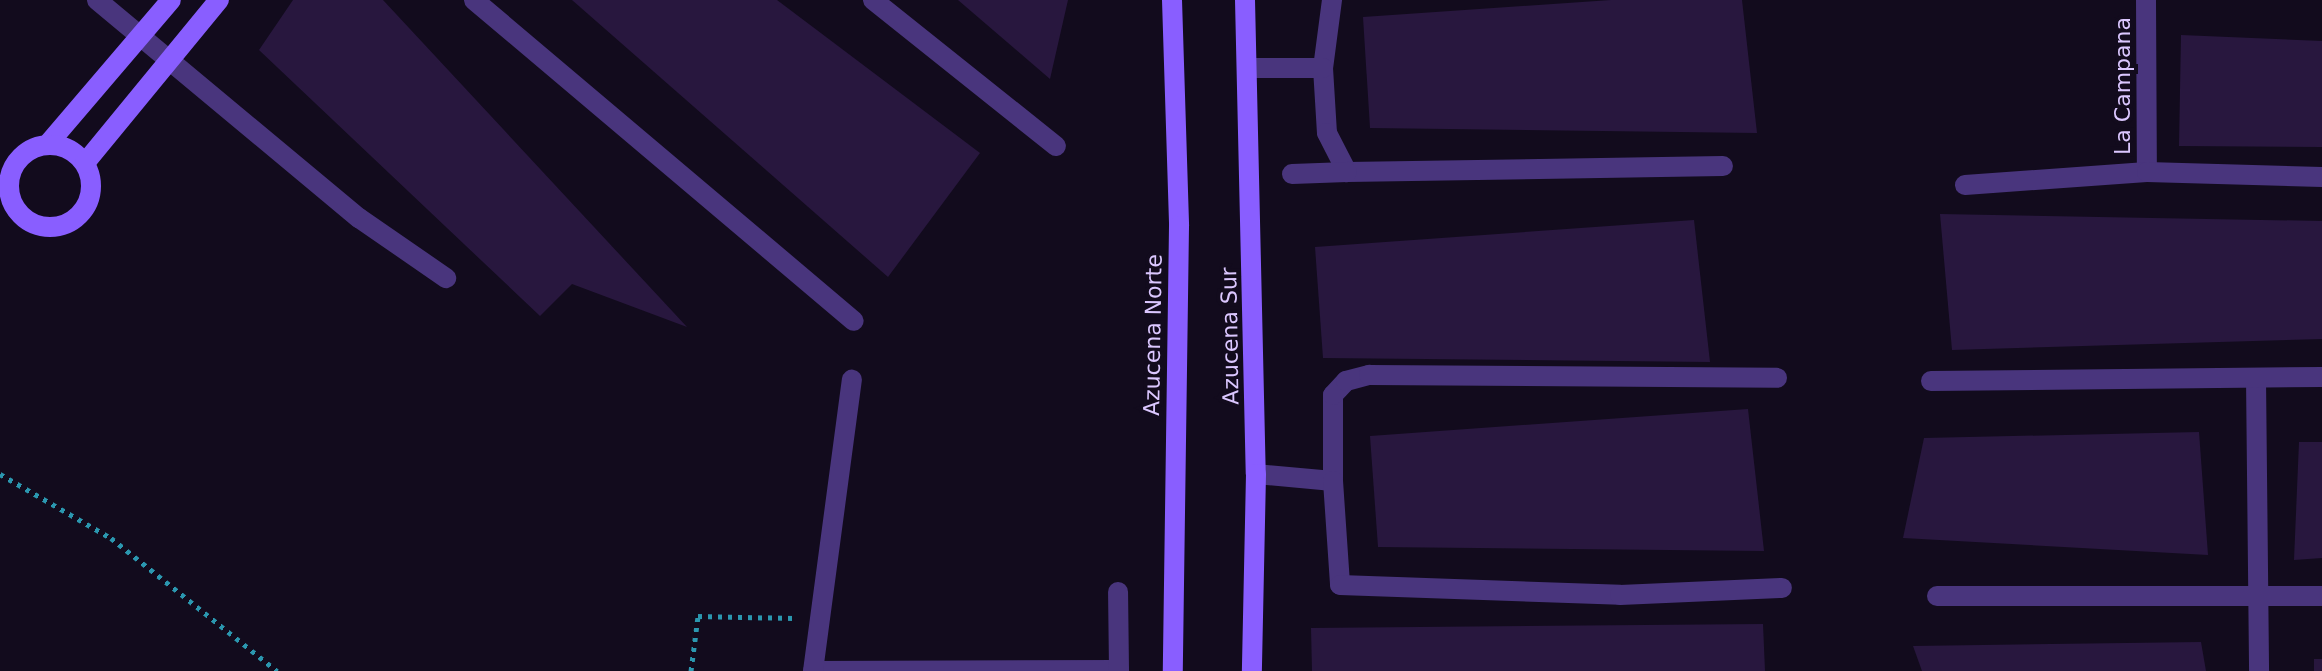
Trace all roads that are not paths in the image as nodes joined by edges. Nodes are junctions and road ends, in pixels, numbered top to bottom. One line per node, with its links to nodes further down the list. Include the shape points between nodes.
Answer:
1 (97, 0): 10 (street)
2 (171, 0): 10 (street)
3 (219, 0): 11 (street)
4 (474, 0): 24 (street)
5 (873, 0): 15 (street)
6 (1172, 0): 38 (street, Azucena Norte, via 1179,226)
7 (1245, 0): 12 (street, Azucena Sur)
8 (1332, 0): 13 (street)
9 (2146, 0): 19 (street, La Campana)
10 (142, 38): 11 (street); 14 (street)
11 (172, 62): 16 (street); 23 (street, via 359,218)
12 (1249, 68): 13 (street); 30 (street, Azucena Sur)
13 (1323, 68): 18 (street, via 1327,133)
14 (48, 144): 16 (street, via 63,146); 16 (street, via 28,150 13,166 8,187 14,208 30,223 51,228 72,221 89,195)
15 (1056, 146)
16 (85, 163)
17 (1723, 166): 18 (street)
18 (1347, 172): 20 (street)
19 (2147, 172): 21 (street); 22 (street)
20 (1292, 174)
21 (2322, 177)
22 (1965, 185)
23 (446, 278)
24 (854, 321)
25 (2322, 377): 27 (street)
26 (1777, 378): 31 (street, via 1369,375 1346,381 1333,395)
27 (2256, 378): 29 (street); 36 (street)
28 (852, 380): 37 (street)
29 (1931, 381)
30 (1256, 474): 31 (street); 39 (street, Azucena Sur)
31 (1333, 481): 32 (street, via 1340,585 1620,595)
32 (1782, 588)
33 (1118, 592): 37 (street, via 1119,670)
34 (1937, 596): 36 (street)
35 (2322, 596): 36 (street)
36 (2257, 597): 40 (street)
37 (813, 671)
38 (1173, 671)
39 (1252, 671)
40 (2259, 671)

